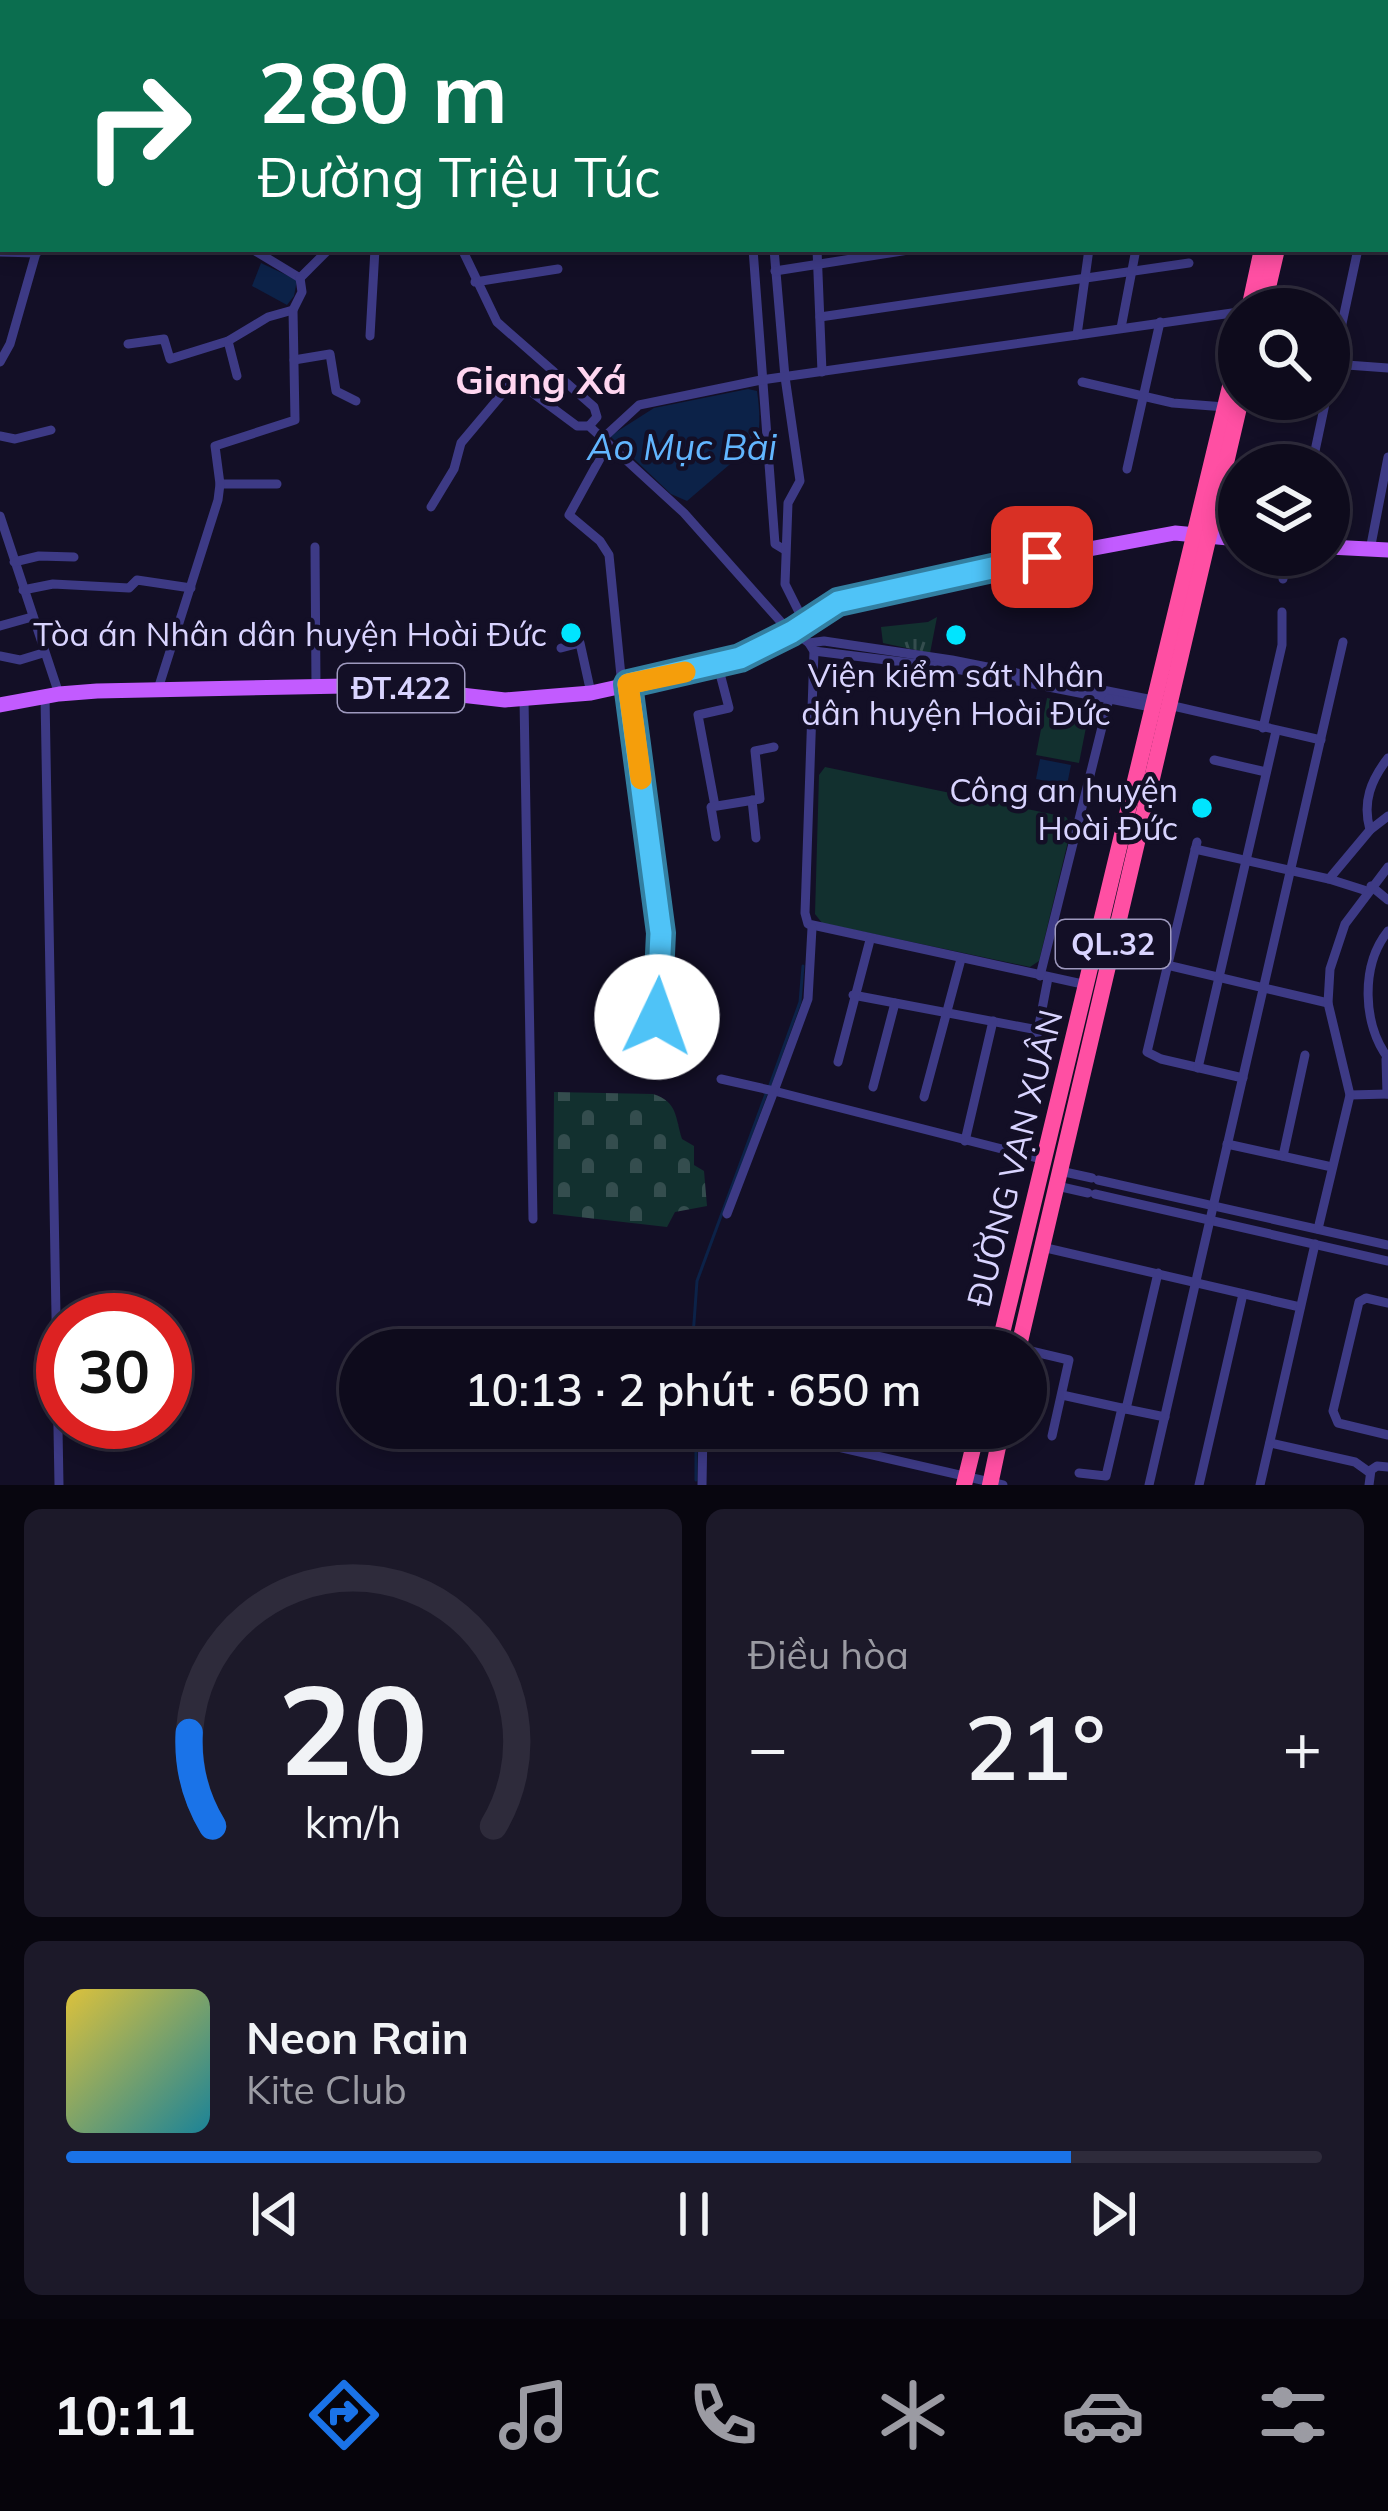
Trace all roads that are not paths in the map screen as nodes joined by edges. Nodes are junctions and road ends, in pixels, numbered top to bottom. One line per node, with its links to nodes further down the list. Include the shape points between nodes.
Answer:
1 (39, 252): 36 (street)
2 (257, 252): 20 (street)
3 (326, 252): 20 (street)
4 (375, 252): 32 (street)
5 (463, 252): 22 (street)
6 (753, 252): 42 (street)
7 (774, 252): 18 (street)
8 (817, 252): 16 (street)
9 (898, 252): 16 (street)
10 (1089, 252): 21 (street)
11 (1135, 252): 19 (street)
12 (1261, 252): 23 (highway)
13 (1276, 252): 24 (highway)
14 (1357, 252): 25 (street)
15 (1189, 263): 19 (street)
16 (818, 266): 18 (street); 28 (street)
17 (558, 269): 22 (street)
18 (775, 271): 41 (street)
19 (1132, 272): 21 (street); 30 (street)
20 (300, 278): 26 (street)
21 (1085, 278): 28 (street); 31 (street)
22 (475, 283): 49 (street, via 496,322 594,407)
23 (1254, 288)
24 (1267, 288)
25 (1350, 288)
26 (293, 310): 33 (street); 35 (street)
27 (1218, 315): 29 (street)
28 (820, 317): 39 (street)
29 (1160, 322): 30 (street); 44 (street)
30 (1121, 328): 31 (street)
31 (1077, 334): 39 (street)
32 (370, 336)
33 (228, 341): 34 (street, via 170,359 164,338); 40 (street)
34 (128, 344)
35 (294, 360): 45 (street, via 330,354 336,392); 55 (street, via 295,420 214,446)
36 (0, 362)
37 (1350, 365): 38 (street)
38 (1388, 368)
39 (822, 373): 41 (street)
40 (237, 376)
41 (785, 377): 42 (street); 58 (street, via 800,481)
42 (761, 380): 52 (street, via 639,405); 59 (street)
43 (1082, 382): 44 (street)
44 (1144, 397): 46 (street); 54 (street)
45 (356, 401)
46 (1218, 402)
47 (1229, 420): 62 (highway, ĐƯỜNG VẠN XUÂN / QL.32)
48 (1230, 420): 57 (highway, ĐƯỜNG VẠN XUÂN / QL.32)
49 (590, 426): 52 (street); 60 (street, via 577,426 513,383 461,443)
50 (51, 430): 51 (street)
51 (0, 436)
52 (605, 441): 78 (street); 85 (street, via 569,515 609,555)
53 (1388, 457): 67 (street)
54 (1127, 469)
55 (220, 484): 56 (street); 73 (street)
56 (277, 484)
57 (1217, 497): 62 (highway, ĐƯỜNG VẠN XUÂN / QL.32)
58 (788, 503): 59 (street); 66 (street)
59 (772, 506): 66 (street, via 776,544)
60 (430, 507)
61 (0, 516): 70 (street)
62 (1200, 537): 63 (main road, ĐT.422); 78 (main road, ĐT.422, via 1168,534 950,575 838,602); 92 (highway, ĐƯỜNG VẠN XUÂN / QL.32)
63 (1218, 538)
64 (316, 548): 86 (street)
65 (1350, 549): 67 (main road)
66 (784, 550): 78 (street)
67 (1370, 550): 68 (main road)
68 (1388, 550)
69 (74, 556): 70 (street)
70 (14, 562): 74 (street)
71 (1283, 576): 72 (street)
72 (1283, 579)
73 (191, 588): 74 (street, via 136,580 129,588); 87 (street)
74 (23, 590): 76 (street)
75 (1282, 612): 96 (street)
76 (32, 617): 77 (street); 82 (street)
77 (0, 626)
78 (798, 628): 80 (street); 84 (main road, ĐT.422)
79 (1343, 642): 98 (street)
80 (812, 647): 91 (street); 92 (street, via 952,660); 116 (street, via 805,913)
81 (561, 648): 88 (street, via 580,643)
82 (43, 652): 83 (street); 89 (street)
83 (0, 656)
84 (718, 665): 85 (main road, ĐT.422); 95 (street)
85 (625, 685): 88 (main road, ĐT.422); 134 (street, via 661,933)
86 (316, 687): 87 (main road, ĐT.422); 90 (main road, ĐT.422)
87 (158, 689): 89 (main road, ĐT.422)
88 (591, 693): 90 (main road, ĐT.422)
89 (52, 695): 93 (main road, ĐT.422); 182 (street)
90 (524, 699): 152 (street)
91 (1109, 699): 92 (street); 122 (street)
92 (1158, 704): 96 (street); 109 (highway, ĐƯỜNG VẠN XUÂN / QL.32)
93 (0, 705)
94 (746, 705): 95 (street)
95 (729, 708): 104 (street, via 698,715)
96 (1263, 728): 97 (street)
97 (1276, 731): 98 (street); 102 (street)
98 (1321, 740): 112 (street)
99 (774, 747): 103 (street, via 755,751 760,799)
100 (1388, 758): 106 (street, via 1369,793)
101 (1214, 760): 102 (street)
102 (1266, 772): 110 (street)
103 (752, 800): 104 (street); 108 (street)
104 (715, 806): 107 (street)
105 (1388, 816): 106 (street)
106 (1370, 830): 113 (street)
107 (716, 837)
108 (756, 838)
109 (1128, 844): 119 (highway, ĐƯỜNG VẠN XUÂN / QL.32); 124 (highway, ĐƯỜNG VẠN XUÂN / QL.32)
110 (1248, 861): 112 (street); 121 (street, via 1196,846); 123 (street)
111 (1388, 867): 114 (street)
112 (1291, 870): 113 (street); 125 (street)
113 (1329, 879): 114 (street)
114 (1369, 889): 115 (street); 128 (street, via 1338,938)
115 (1388, 901)
116 (812, 928): 118 (street); 141 (street, via 807,1005)
117 (1388, 931): 135 (street, via 1368,979)
118 (869, 940): 120 (street); 126 (street)
119 (1111, 952): 121 (street); 149 (highway, ĐƯỜNG VẠN XUÂN / QL.32)
120 (961, 959): 122 (street); 129 (street)
121 (1167, 965): 123 (street); 137 (street, via 1147,1052)
122 (1044, 977): 124 (street); 131 (street)
123 (1220, 978): 125 (street); 137 (street)
124 (1087, 985): 149 (highway, ĐƯỜNG VẠN XUÂN / QL.32)
125 (1263, 988): 128 (street); 138 (street)
126 (854, 995): 127 (street); 136 (street)
127 (895, 1003): 129 (street); 140 (street)
128 (1328, 1003): 143 (street)
129 (948, 1013): 130 (street); 144 (street)
130 (993, 1022): 131 (street); 145 (street)
131 (1037, 1030): 132 (street)
132 (1035, 1046)
133 (1305, 1055): 147 (street)
134 (656, 1059)
135 (1387, 1059): 142 (street)
136 (838, 1062)
137 (1198, 1068): 138 (street)
138 (1243, 1078): 146 (street)
139 (721, 1079): 141 (street)
140 (873, 1087)
141 (774, 1090): 145 (street); 151 (street)
142 (1388, 1094): 143 (street)
143 (1350, 1095): 148 (street)
144 (925, 1097)
145 (964, 1141): 149 (street)
146 (1227, 1144): 147 (street); 150 (street)
147 (1282, 1156): 148 (street)
148 (1332, 1167): 154 (street)
149 (1054, 1172): 150 (street); 153 (street, via 1092,1194); 157 (highway, ĐƯỜNG VẠN XUÂN / QL.32); 164 (highway, ĐƯỜNG VẠN XUÂN / QL.32)
150 (1213, 1206): 153 (street); 154 (street)
151 (727, 1214)
152 (533, 1219)
153 (1210, 1220): 155 (street); 160 (street)
154 (1318, 1229): 156 (street)
155 (1315, 1244): 158 (street); 163 (street)
156 (1388, 1245)
157 (1040, 1246): 159 (street); 165 (highway, ĐƯỜNG VẠN XUÂN / QL.32)
158 (1388, 1261)
159 (1158, 1274): 160 (street); 168 (street)
160 (1196, 1282): 161 (street); 169 (street)
161 (1243, 1294): 163 (street); 185 (street)
162 (1388, 1303): 170 (street, via 1359,1302 1333,1411 1338,1423)
163 (1300, 1307): 172 (street)
164 (1005, 1329)
165 (1022, 1329)
166 (1047, 1355): 167 (street, via 1070,1360)
167 (1062, 1395): 168 (street); 171 (street)
168 (1124, 1408): 169 (street); 179 (street, via 1106,1475)
169 (1165, 1418): 184 (street)
170 (1388, 1432)
171 (1052, 1436)
172 (1270, 1443): 178 (street); 186 (street)
173 (702, 1449): 183 (street)
174 (836, 1449): 180 (street)
175 (973, 1449): 180 (highway)
176 (999, 1449): 181 (highway)
177 (1387, 1462): 178 (street)
178 (1370, 1472): 187 (street)
179 (1079, 1473)
180 (965, 1482): 181 (street)
181 (995, 1484)
182 (59, 1485)
183 (701, 1485)
184 (1149, 1485)
185 (1199, 1485)
186 (1260, 1485)
187 (1369, 1485)

